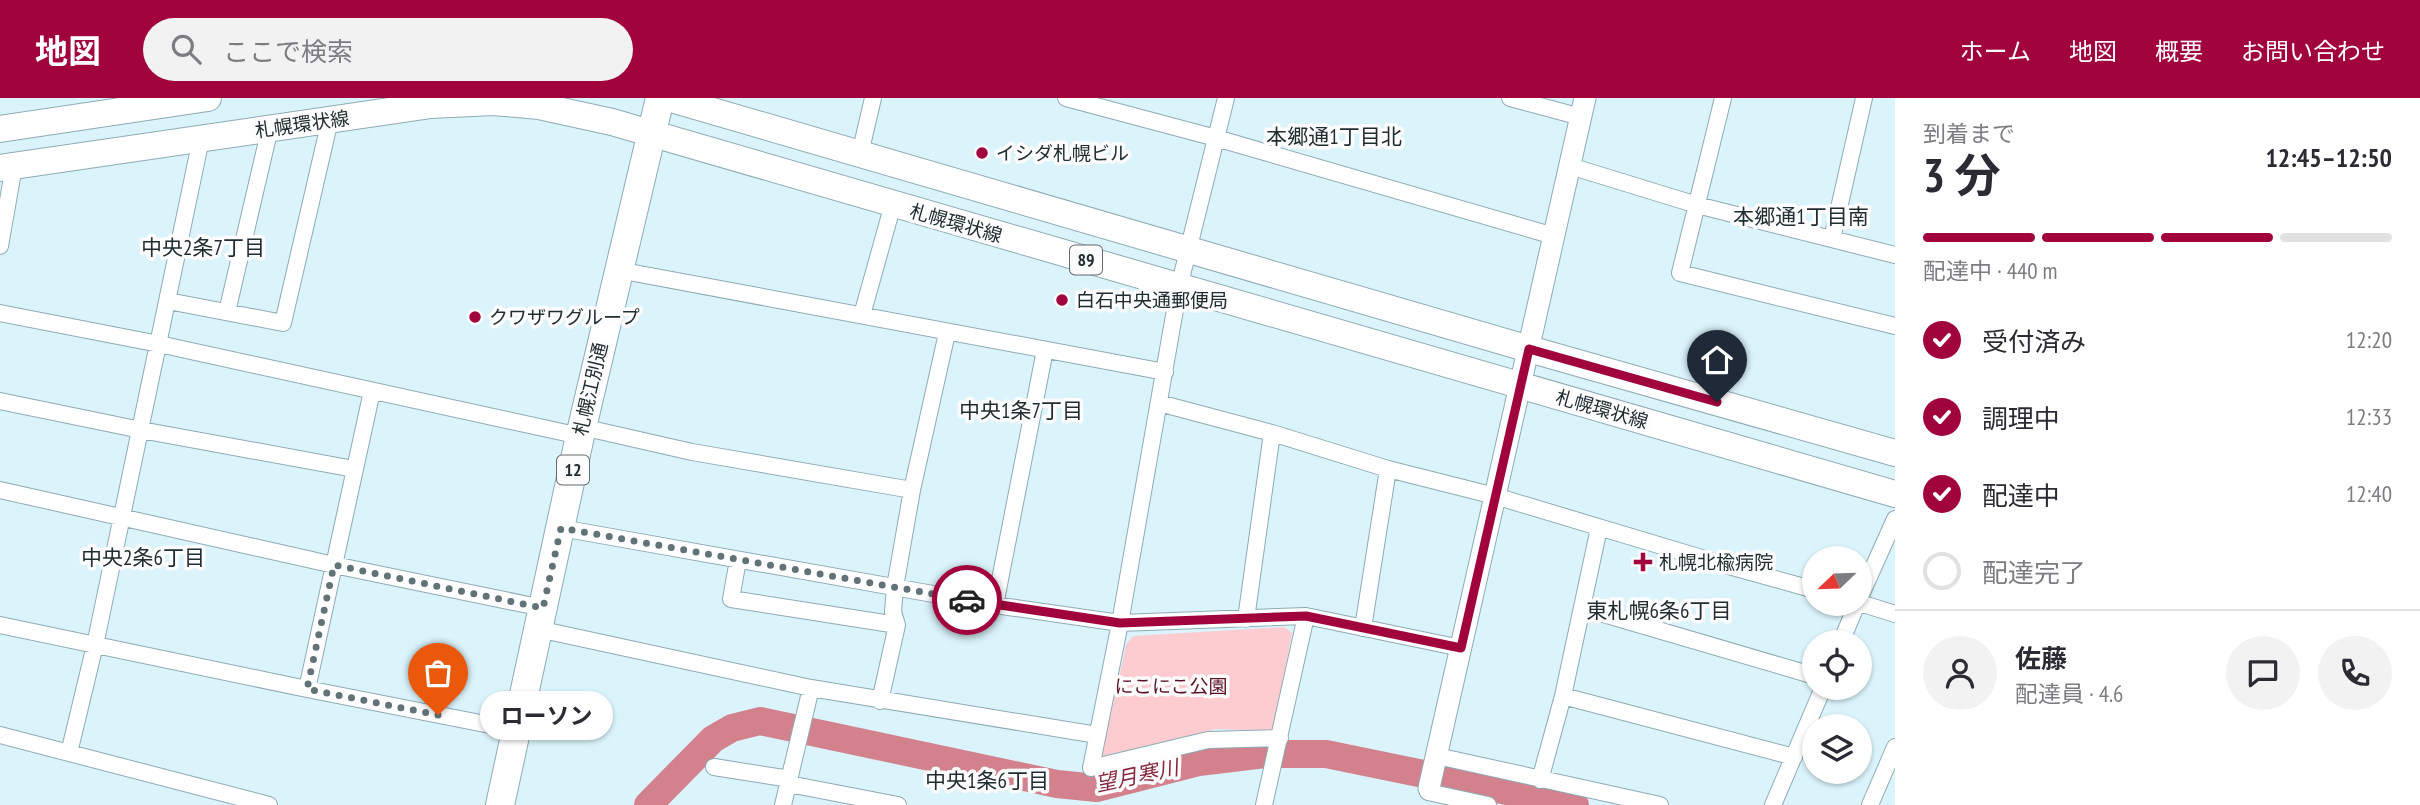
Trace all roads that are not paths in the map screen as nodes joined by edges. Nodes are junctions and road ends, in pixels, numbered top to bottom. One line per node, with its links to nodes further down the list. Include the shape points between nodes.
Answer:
1 (208, 98): 12 (main road)
2 (660, 98): 14 (highway, 札幌江別通 / 12)
3 (668, 98): 17 (main road, 札幌環状線 / 89)
4 (873, 98): 17 (street)
5 (1066, 98): 15 (street)
6 (1226, 98): 15 (street)
7 (1510, 98): 10 (street)
8 (1723, 98): 21 (street)
9 (1864, 98): 23 (street)
10 (1583, 107): 18 (street)
11 (330, 120): 13 (main road, 札幌環状線 / 89); 14 (main road, 札幌環状線 / 89, via 431,105 492,102 539,106); 30 (street, via 283,323)
12 (0, 128)
13 (270, 128): 16 (main road, 札幌環状線 / 89); 30 (street)
14 (651, 135): 20 (main road, 札幌環状線 / 89); 27 (highway, 札幌江別通 / 12)
15 (1216, 138): 22 (street); 25 (street)
16 (201, 139): 19 (main road, 札幌環状線 / 89); 29 (street)
17 (860, 154): 25 (main road, 札幌環状線 / 89)
18 (1570, 166): 21 (street); 22 (street)
19 (7, 167): 24 (street)
20 (892, 204): 28 (main road, 札幌環状線 / 89); 32 (street)
21 (1697, 205): 23 (street); 33 (street, via 1681,273)
22 (1554, 236): 36 (street)
23 (1832, 239): 26 (street)
24 (0, 246)
25 (1187, 248): 28 (street); 36 (main road, 札幌環状線 / 89)
26 (1895, 255)
27 (618, 271): 32 (street); 44 (highway, 札幌江別通 / 12)
28 (1179, 287): 38 (street); 39 (main road, 札幌環状線 / 89)
29 (168, 301): 30 (street); 35 (street)
30 (227, 312)
31 (0, 313): 35 (street)
32 (862, 315): 34 (street)
33 (1895, 326)
34 (947, 332): 37 (street); 50 (street)
35 (159, 344): 40 (street); 43 (street)
36 (1529, 349): 39 (street); 46 (main road, 札幌環状線 / 89)
37 (1045, 350): 38 (street); 62 (street)
38 (1165, 372): 42 (street)
39 (1520, 387): 51 (main road, 札幌環状線 / 89); 52 (street)
40 (372, 391): 44 (street); 47 (street)
41 (0, 401): 43 (street)
42 (1159, 402): 45 (street); 69 (street)
43 (141, 430): 47 (street); 53 (street)
44 (581, 431): 50 (street); 55 (highway, 札幌江別通 / 12)
45 (1272, 433): 48 (street); 68 (street)
46 (1895, 453)
47 (354, 469): 58 (street)
48 (1388, 469): 52 (street); 72 (street)
49 (0, 490): 53 (street)
50 (912, 490): 61 (street)
51 (1895, 494)
52 (1495, 496): 56 (street); 74 (street)
53 (122, 517): 58 (street); 73 (street)
54 (1895, 519): 59 (street)
55 (561, 528): 57 (street); 67 (highway, 札幌江別通 / 12)
56 (1599, 528): 60 (street); 63 (street)
57 (738, 560): 61 (street); 71 (street, via 731,599)
58 (334, 565): 67 (street); 77 (street)
59 (1872, 570)
60 (1802, 586)
61 (895, 587): 62 (street); 71 (street)
62 (995, 605): 69 (street)
63 (1583, 608): 75 (street); 78 (street)
64 (1872, 608): 65 (street)
65 (1895, 614)
66 (1306, 616): 68 (street); 72 (street); 85 (street)
67 (540, 618): 76 (street); 81 (highway, 札幌江別通 / 12)
68 (1246, 619): 69 (street)
69 (1120, 623): 82 (street)
70 (0, 625): 73 (street)
71 (897, 625): 80 (street)
72 (1363, 628): 74 (street)
73 (95, 645): 77 (street); 86 (street)
74 (1461, 648): 91 (street)
75 (1802, 672)
76 (811, 688): 80 (street); 90 (street)
77 (307, 689): 81 (street)
78 (1563, 696): 87 (street); 89 (street)
79 (1818, 700): 87 (street)
80 (880, 701): 82 (street)
81 (516, 730): 94 (highway, 札幌江別通 / 12)
82 (1097, 735): 85 (street, via 1091,768 1208,740)
83 (0, 736): 86 (street)
84 (1895, 747): 101 (street)
85 (1277, 749): 97 (street)
86 (69, 753): 92 (street)
87 (1794, 757): 100 (street)
88 (714, 767): 90 (street)
89 (1540, 780): 91 (street); 99 (street)
90 (789, 781): 95 (street); 96 (street)
91 (1430, 782): 98 (street)
92 (246, 802): 93 (street)
93 (269, 805)
94 (500, 805)
95 (783, 805)
96 (898, 805)
97 (1264, 805)
98 (1488, 805)
99 (1660, 805)
100 (1773, 805)
101 (1870, 805)

